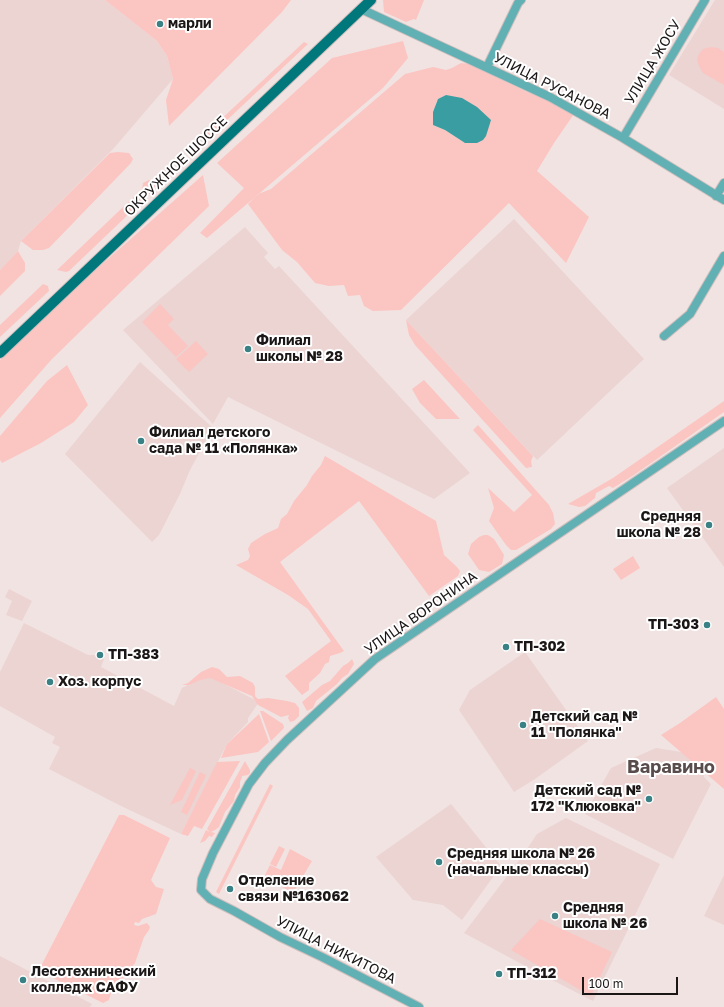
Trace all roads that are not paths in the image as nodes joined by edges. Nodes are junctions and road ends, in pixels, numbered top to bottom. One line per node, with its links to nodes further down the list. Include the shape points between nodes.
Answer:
1 (371, 0): 4 (main road, ОКРУЖНОЕ ШОССЕ)
2 (521, 0): 5 (street)
3 (705, 0): 6 (street, УЛИЦА ЖОСУ)
4 (361, 9): 5 (street, УЛИЦА РУСАНОВА); 12 (main road, ОКРУЖНОЕ ШОССЕ)
5 (487, 67): 6 (street, УЛИЦА РУСАНОВА, via 550,97)
6 (623, 138): 8 (street, УЛИЦА РУСАНОВА)
7 (724, 183): 8 (street)
8 (716, 196): 9 (street, УЛИЦА РУСАНОВА)
9 (724, 200)
10 (724, 256): 11 (street, via 690,314)
11 (664, 336)
12 (0, 353)
13 (724, 421): 14 (street, УЛИЦА ВОРОНИНА, via 375,659 287,740 258,771 213,853 202,879)
14 (202, 890): 15 (street, УЛИЦА НИКИТОВА, via 210,899 280,937)
15 (419, 1007)

